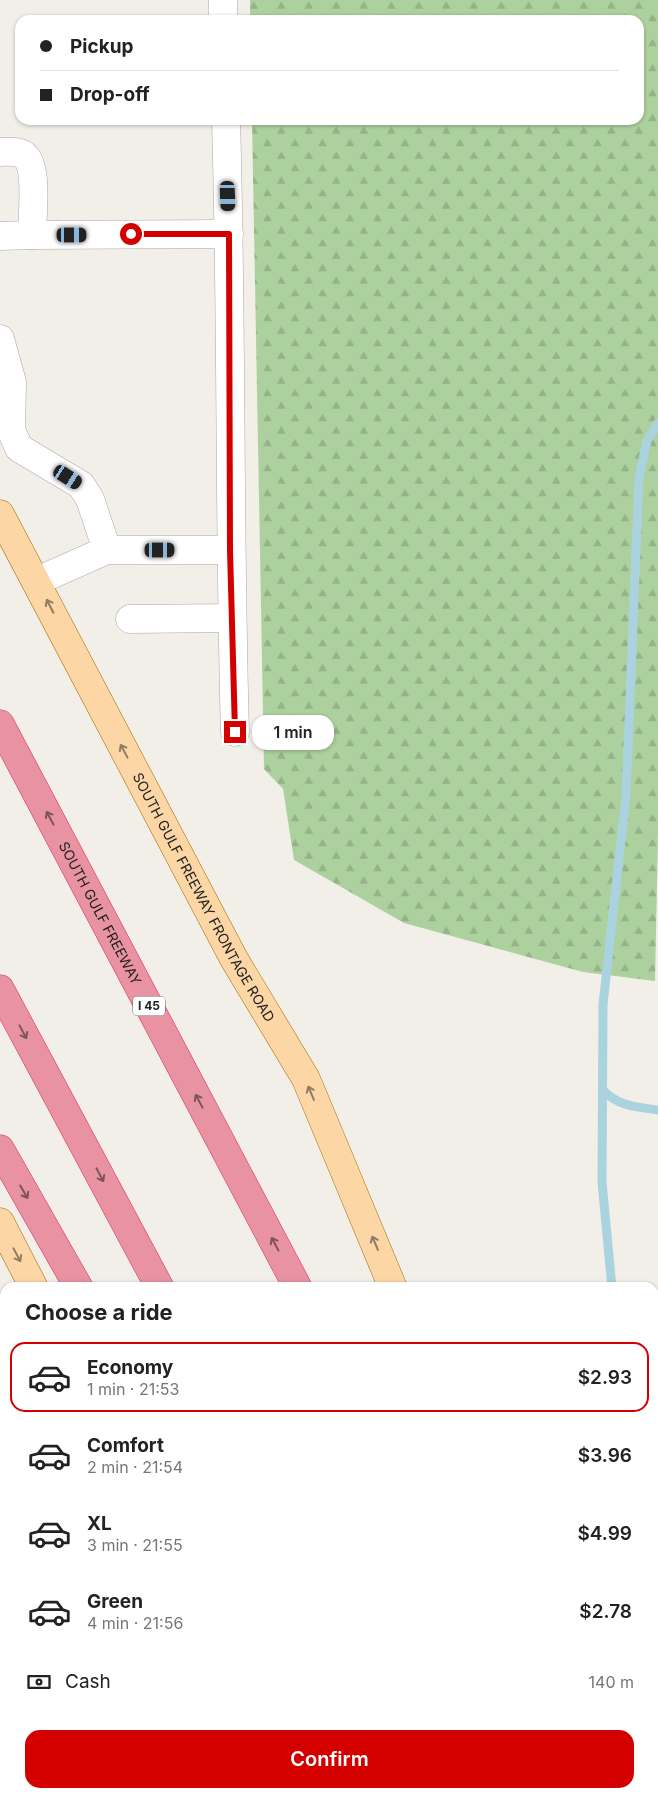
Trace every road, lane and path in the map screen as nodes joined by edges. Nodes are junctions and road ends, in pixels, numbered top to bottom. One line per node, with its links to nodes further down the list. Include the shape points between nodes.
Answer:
1 (222, 0): 2 (lane)
2 (223, 15)
3 (226, 125): 5 (lane)
4 (0, 152): 6 (lane, via 22,154 30,165)
5 (229, 234): 6 (lane); 11 (lane)
6 (32, 235): 7 (lane)
7 (0, 236)
8 (0, 339): 10 (lane, via 12,382 11,430 18,448 80,485 90,499)
9 (0, 514): 12 (main road, SOUTH GULF FREEWAY FRONTAGE ROAD)
10 (107, 550): 11 (lane); 12 (lane)
11 (230, 550): 13 (lane)
12 (37, 581): 24 (main road, SOUTH GULF FREEWAY FRONTAGE ROAD, one-way to 12, via 306,1079 234,959)
13 (232, 618): 14 (lane); 16 (lane)
14 (130, 619)
15 (0, 724): 23 (highway, SOUTH GULF FREEWAY / I 45, one-way to 15)
16 (235, 732)
17 (0, 989): 22 (highway, one-way to 22)
18 (0, 1149): 21 (highway, one-way to 21)
19 (0, 1222): 20 (main road, one-way to 20)
20 (31, 1282)
21 (76, 1282)
22 (157, 1282)
23 (295, 1282)
24 (391, 1282)

